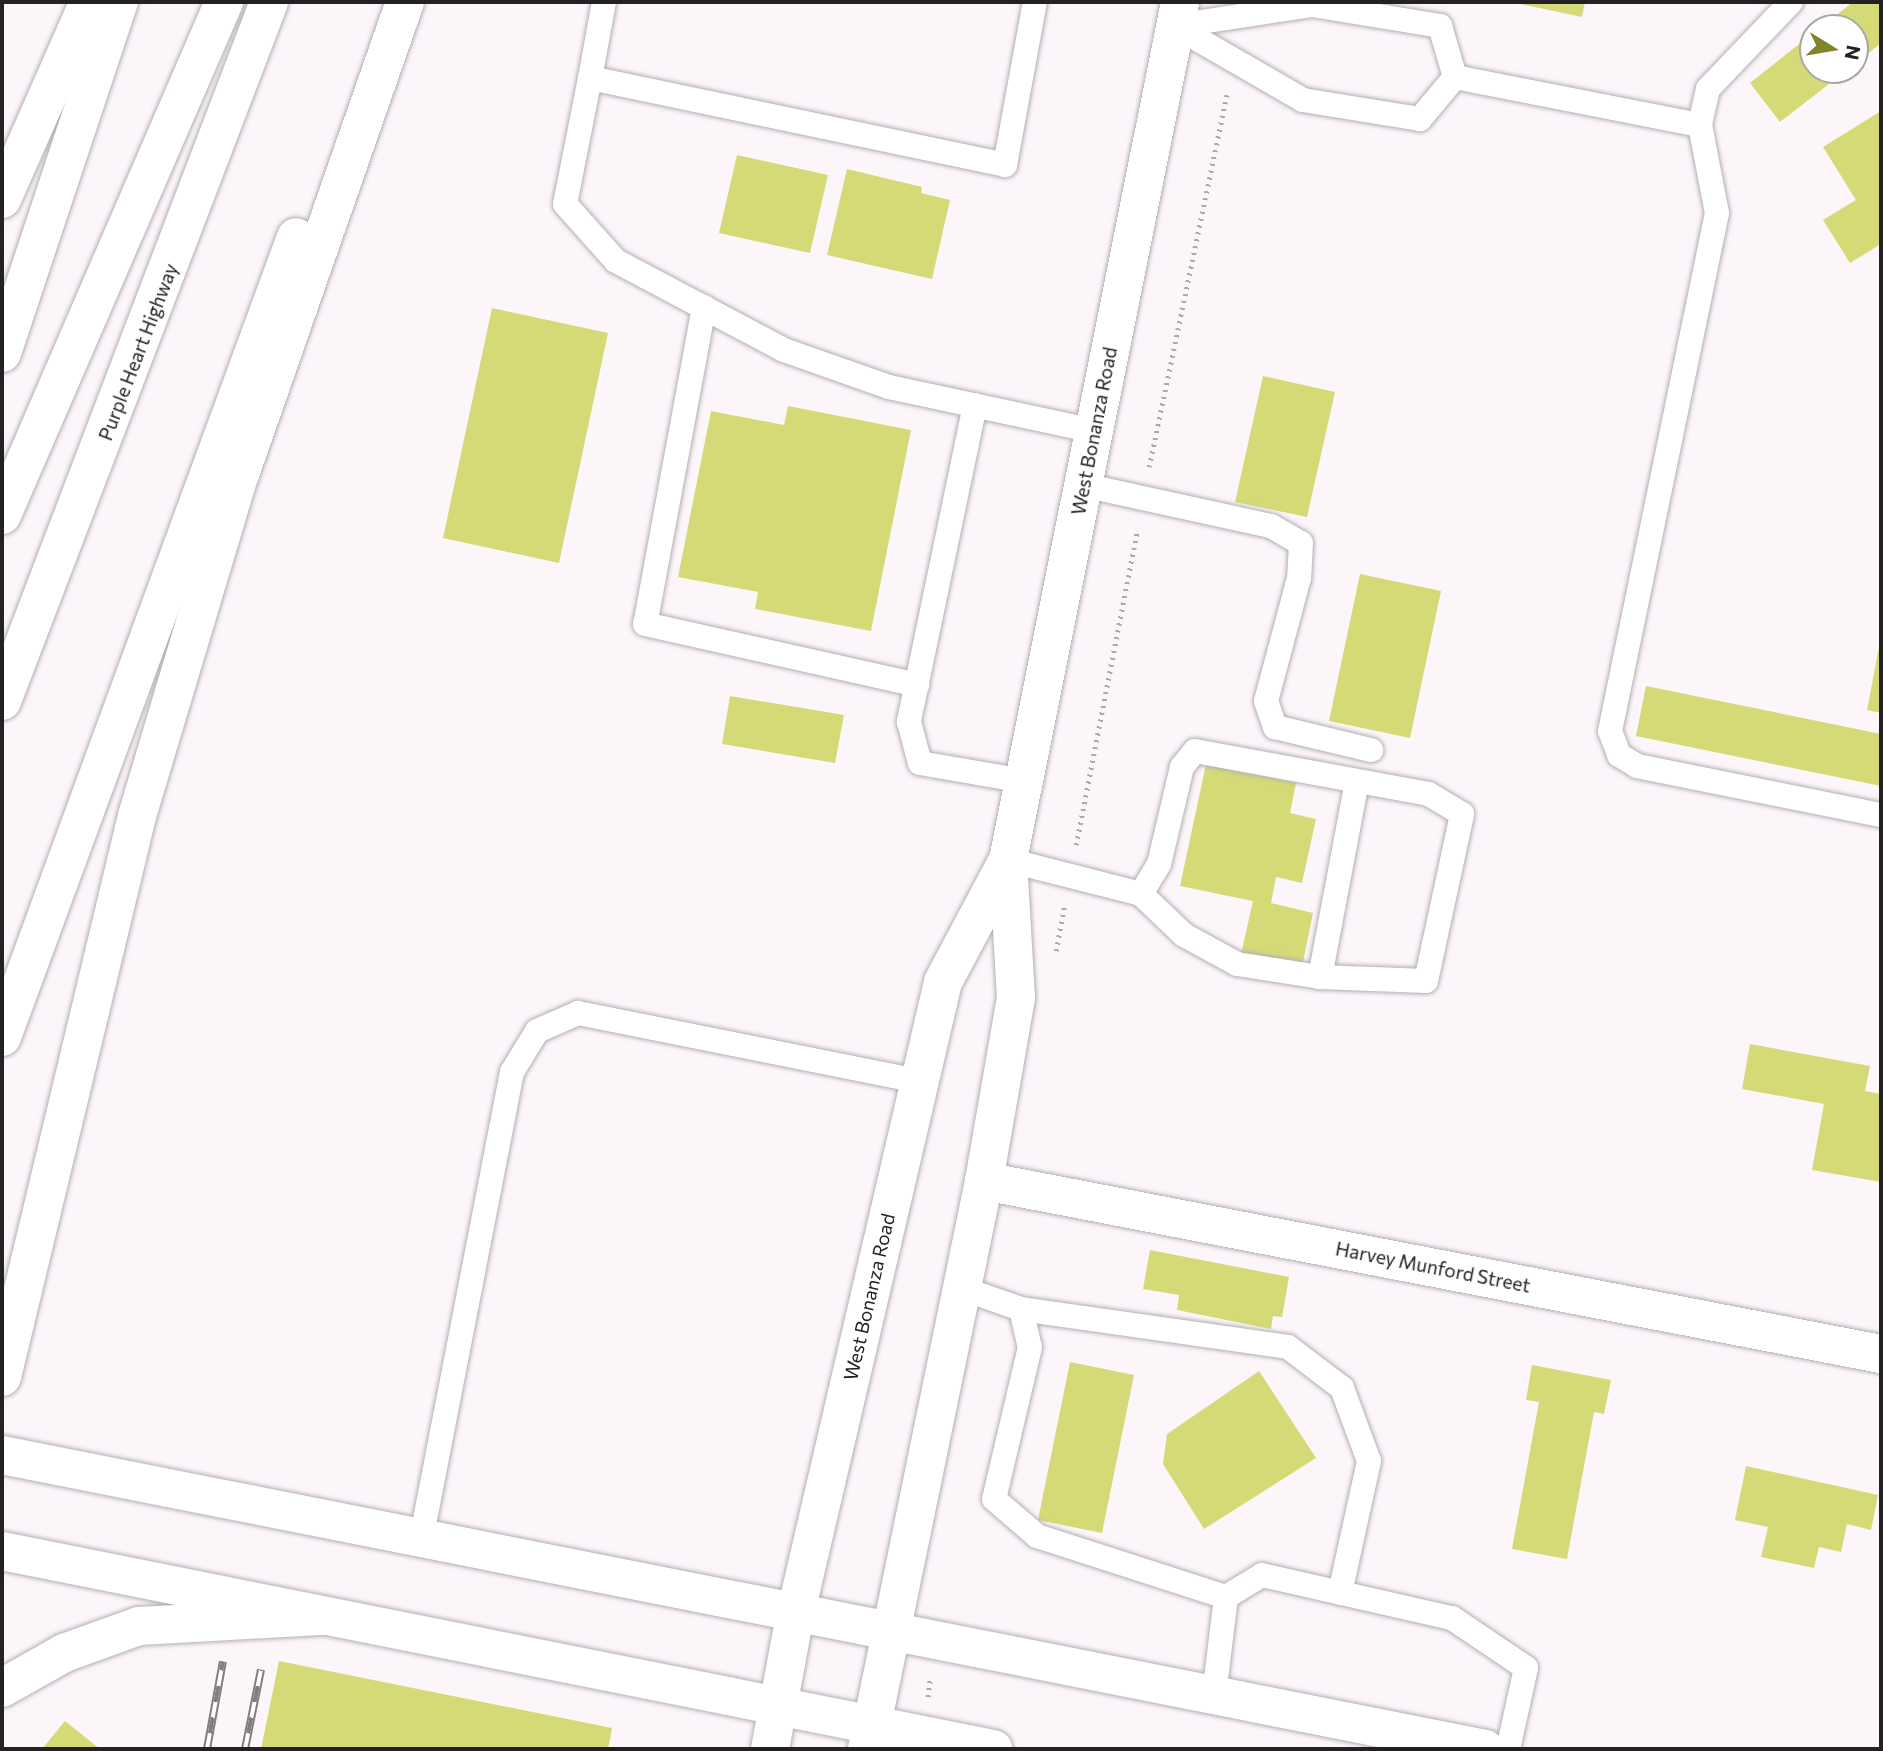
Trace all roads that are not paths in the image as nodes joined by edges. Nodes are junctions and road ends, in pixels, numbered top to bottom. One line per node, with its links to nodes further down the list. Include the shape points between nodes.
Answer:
1 (89, 2): 14 (main road)
2 (119, 2): 16 (main road)
3 (224, 2): 20 (main road)
4 (270, 2): 22 (main road, Purple Heart Highway)
5 (385, 2): 30 (main road, via 207,472)
6 (405, 2): 36 (main road, via 239,477 136,816)
7 (604, 2): 12 (lane)
8 (1035, 2): 12 (lane, via 1005,165)
9 (1791, 2): 13 (lane, via 1708,89)
10 (1178, 14): 11 (lane, via 1312,5 1440,26); 11 (lane, via 1303,100 1420,119); 18 (main road, West Bonanza Road)
11 (1455, 77): 13 (lane)
12 (590, 78): 15 (lane, via 565,204 616,261)
13 (1700, 125): 26 (lane, via 1717,213 1610,731 1619,755 1637,766)
14 (2, 199)
15 (704, 307): 17 (lane, via 785,350 889,387); 21 (lane, via 645,624)
16 (2, 354)
17 (975, 405): 18 (lane); 21 (lane)
18 (1094, 431): 19 (main road, West Bonanza Road)
19 (1083, 485): 23 (lane, via 1271,526 1301,544 1299,578 1266,701 1275,727); 25 (main road, West Bonanza Road)
20 (2, 514)
21 (917, 685): 25 (lane, via 909,722 920,764)
22 (2, 701)
23 (1371, 751)
24 (1357, 780): 28 (lane, via 1195,751 1182,767 1159,864); 29 (lane); 29 (lane, via 1429,794 1462,814 1426,981)
25 (1024, 781): 27 (main road, West Bonanza Road)
26 (1881, 815)
27 (1008, 860): 28 (lane); 31 (main road, West Bonanza Road, via 943,982); 32 (main road, West Bonanza Road, via 1017,998)
28 (1141, 894): 29 (lane, via 1184,935 1237,964)
29 (1321, 977)
30 (2, 1037)
31 (919, 1081): 38 (lane, via 578,1013 537,1031 512,1072); 43 (main road, West Bonanza Road)
32 (984, 1181): 33 (main road, West Bonanza Road); 35 (main road, Harvey Munford Street)
33 (961, 1288): 34 (lane); 44 (main road, West Bonanza Road)
34 (1021, 1309): 40 (lane, via 1288,1347 1342,1388 1369,1461); 41 (lane, via 1030,1347 994,1499 1037,1536)
35 (1881, 1354)
36 (2, 1377)
37 (2, 1455): 38 (main road)
38 (421, 1540): 43 (main road)
39 (2, 1551): 42 (main road)
40 (1340, 1593): 41 (lane, via 1262,1575); 52 (lane, via 1452,1618 1526,1668)
41 (1226, 1597): 46 (lane)
42 (326, 1616): 45 (main road, via 139,1626 64,1653); 47 (main road)
43 (795, 1616): 44 (main road); 47 (main road, West Bonanza Road)
44 (890, 1633): 46 (main road); 48 (main road, West Bonanza Road)
45 (2, 1688)
46 (1214, 1695): 51 (main road)
47 (778, 1707): 48 (main road); 49 (main road, West Bonanza Road)
48 (870, 1737): 50 (main road)
49 (770, 1749)
50 (993, 1749)
51 (1485, 1749)
52 (1508, 1749)

